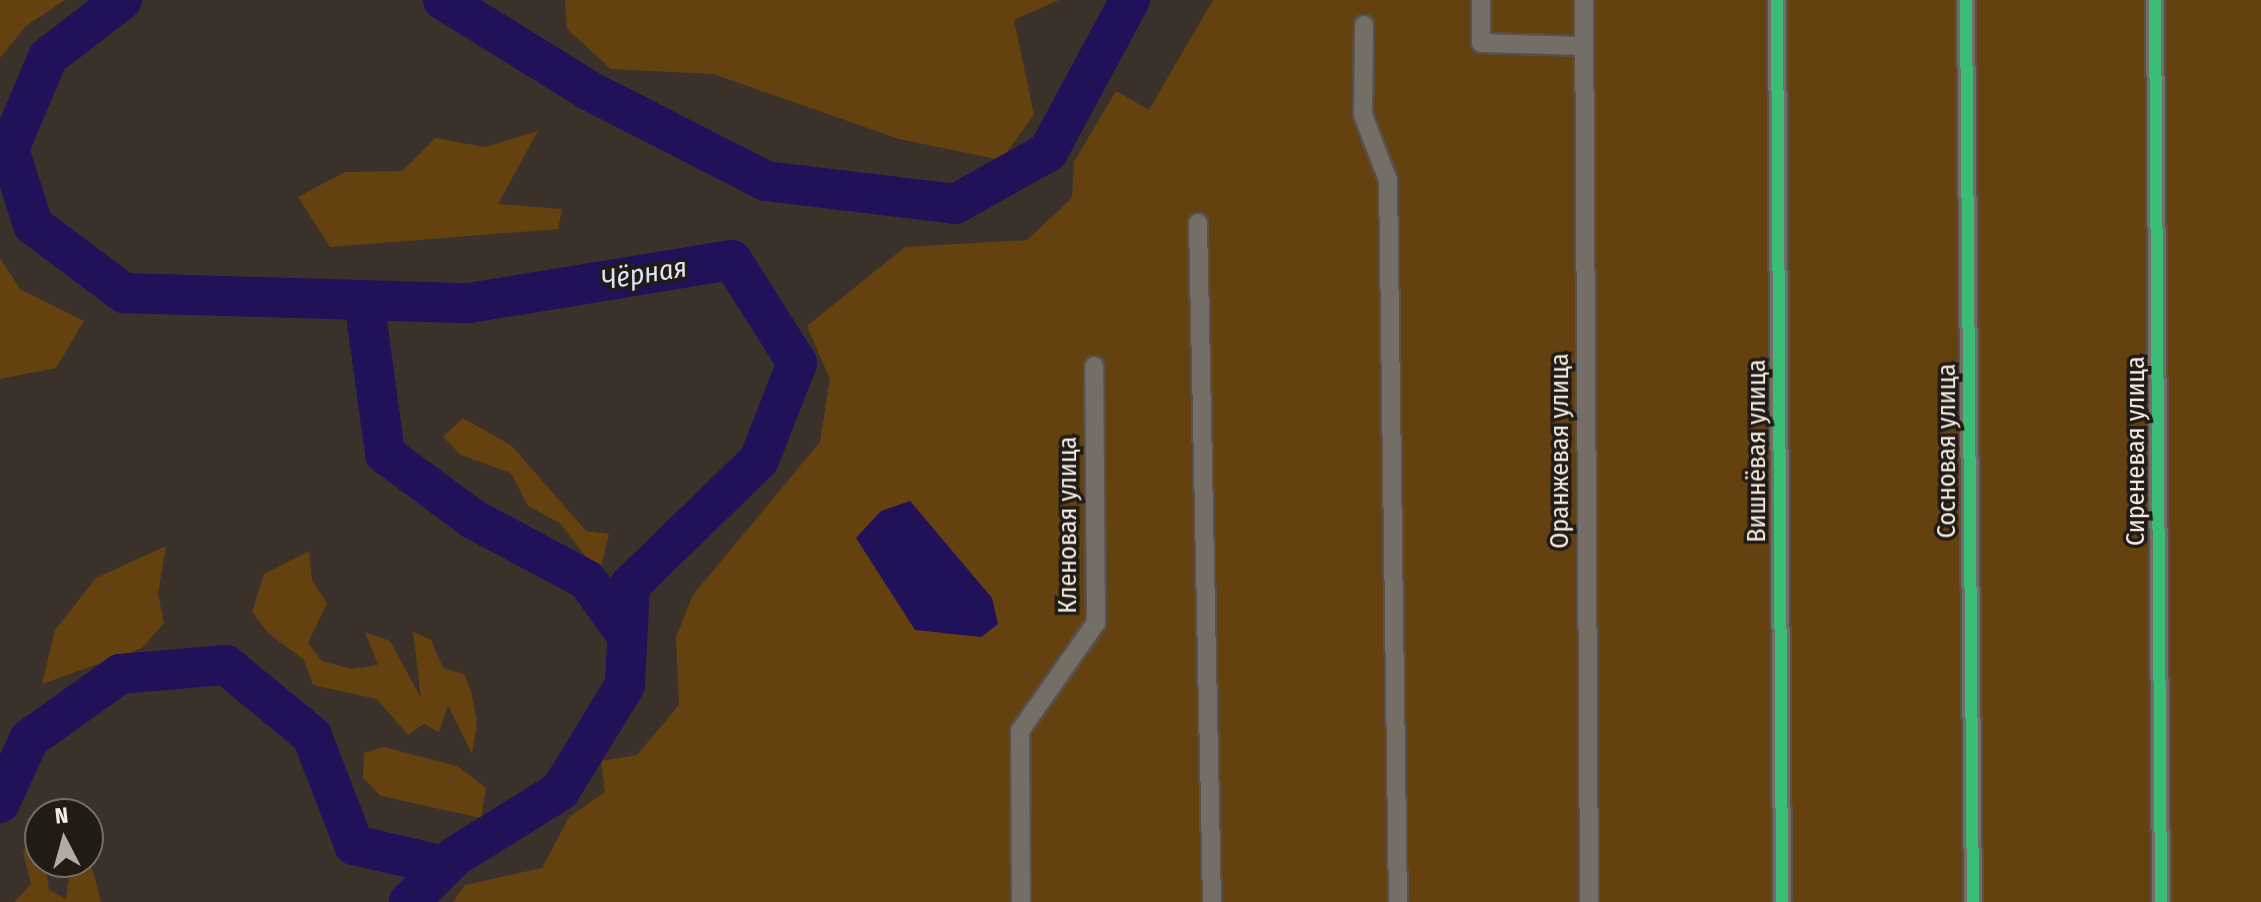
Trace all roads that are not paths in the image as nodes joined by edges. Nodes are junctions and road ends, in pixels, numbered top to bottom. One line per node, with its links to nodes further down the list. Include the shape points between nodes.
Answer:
1 (1481, 0): 7 (street, via 1481,43)
2 (1584, 0): 7 (street, Оранжевая улица)
3 (1777, 0): 14 (street, Вишнёвая улица)
4 (1966, 0): 15 (street, Сосновая улица)
5 (2155, 0): 16 (street, Сиреневая улица)
6 (1364, 25): 12 (street, via 1363,115 1388,180)
7 (1584, 46): 13 (street, Оранжевая улица)
8 (1198, 223): 11 (street)
9 (1094, 366): 10 (street, Кленовая улица, via 1096,623 1020,731)
10 (1021, 902)
11 (1212, 902)
12 (1398, 902)
13 (1589, 902)
14 (1782, 902)
15 (1973, 902)
16 (2161, 902)

